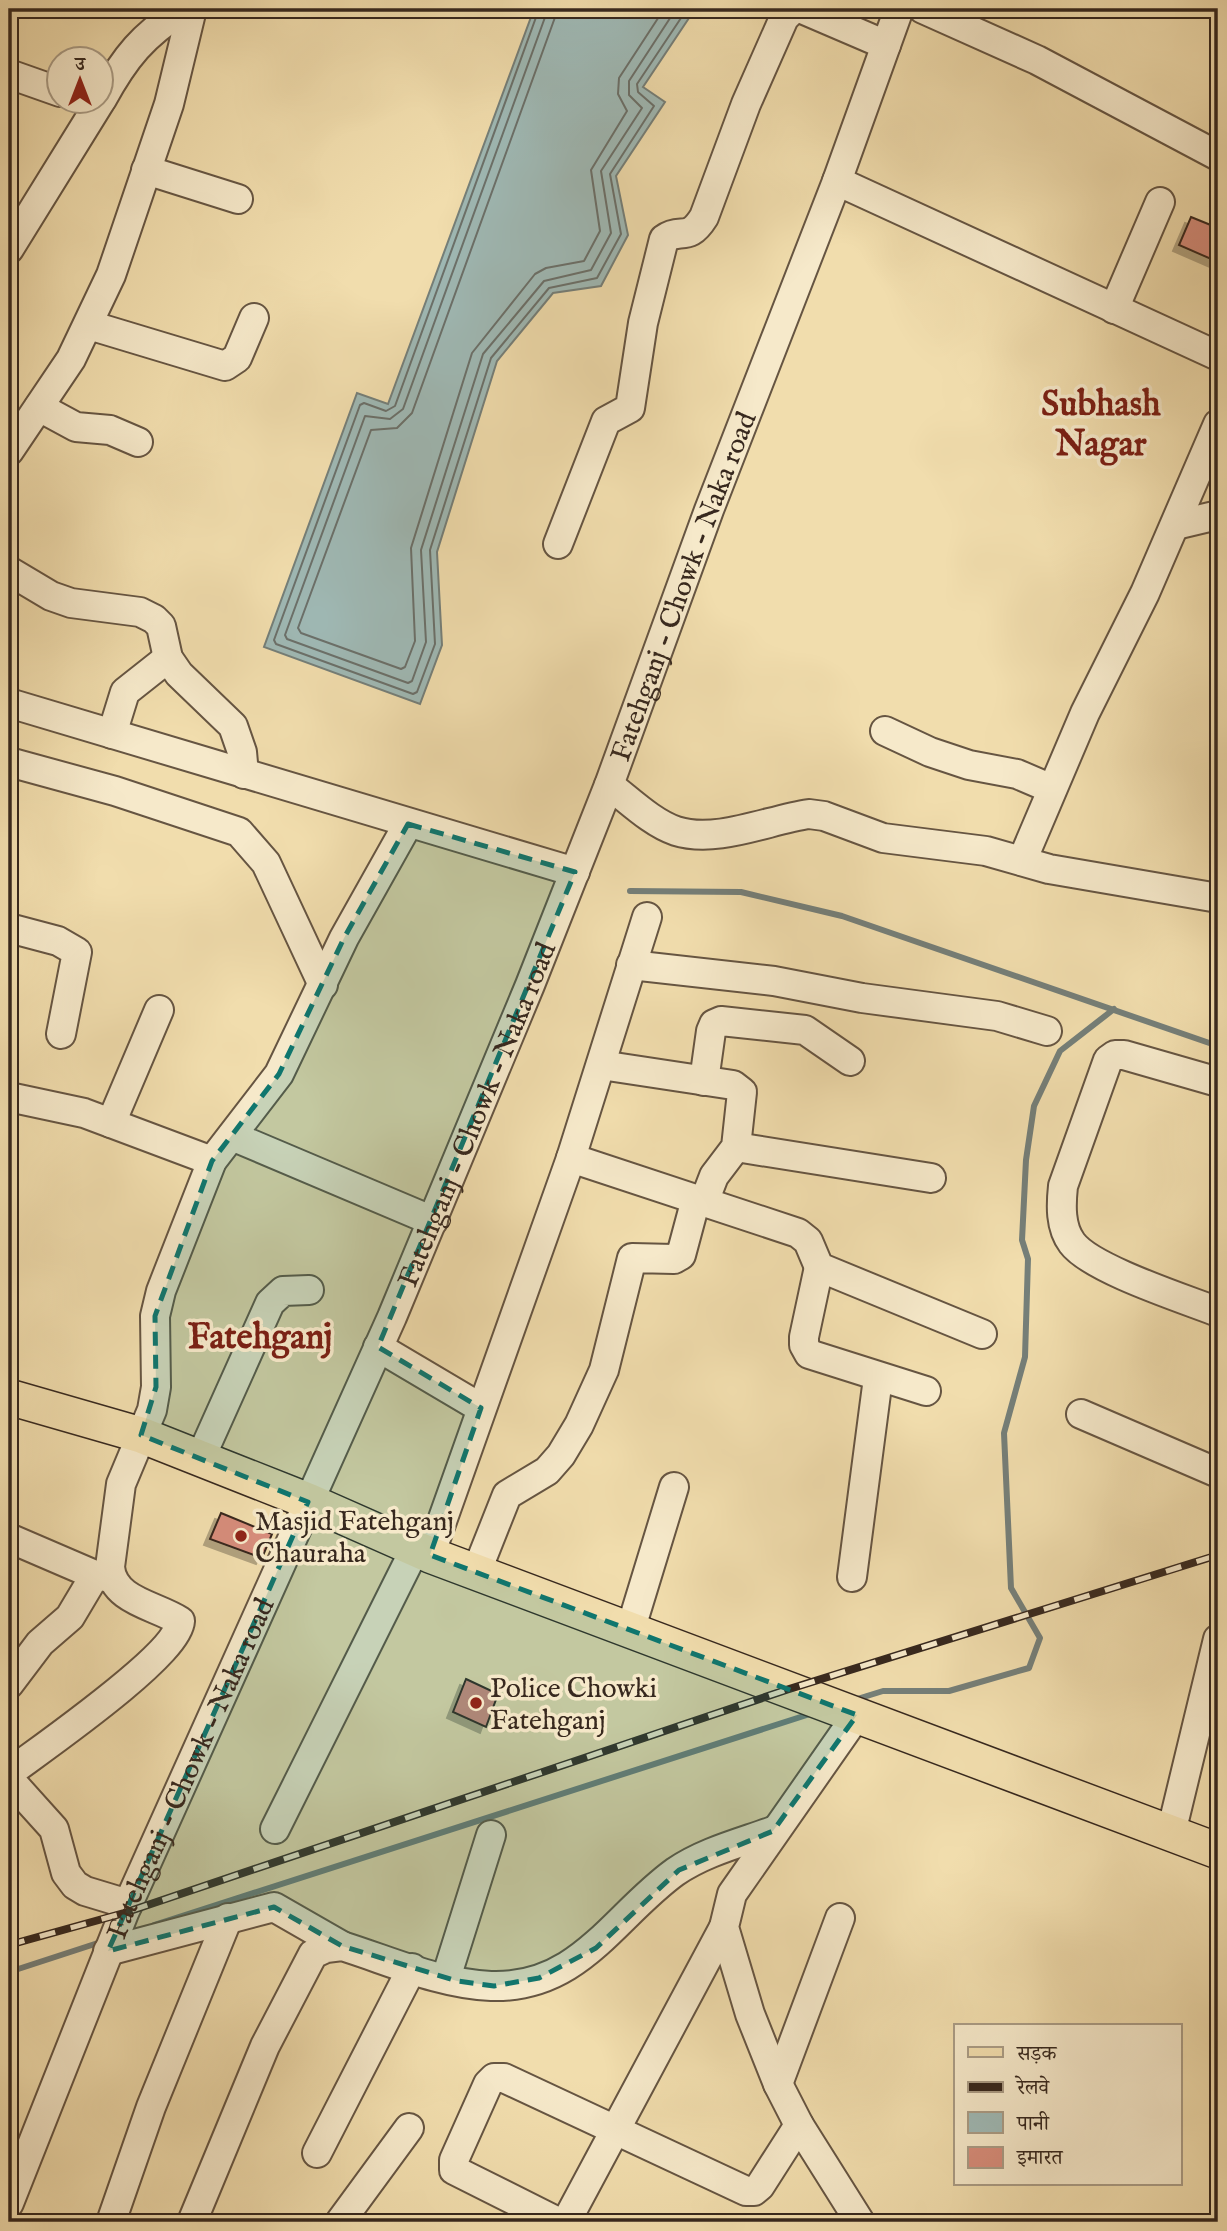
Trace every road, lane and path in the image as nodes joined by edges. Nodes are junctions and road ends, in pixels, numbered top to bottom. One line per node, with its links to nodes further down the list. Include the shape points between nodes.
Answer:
1 (192, 9): 13 (street, via 169,104)
2 (793, 9): 28 (street, via 784,18 746,104 704,217 688,234 664,239 643,323 630,408 606,421)
3 (802, 9): 7 (street)
4 (899, 9): 7 (street, Fatehganj - Chowk - Naka road)
5 (923, 9): 12 (street, via 1037,60)
6 (165, 13): 9 (street)
7 (886, 45): 14 (street, Fatehganj - Chowk - Naka road)
8 (9, 74): 10 (street)
9 (116, 74)
10 (46, 87)
11 (89, 116): 17 (street)
12 (1218, 156)
13 (146, 170): 15 (street); 20 (street)
14 (837, 181): 18 (street); 36 (street, Fatehganj - Chowk - Naka road, via 709,510)
15 (238, 199)
16 (1160, 202): 18 (street)
17 (9, 249)
18 (1114, 309): 21 (street)
19 (254, 318): 20 (street, via 237,358 225,366)
20 (89, 325): 22 (street)
21 (1218, 356)
22 (38, 407): 24 (street, via 76,427 110,430); 25 (street)
23 (1218, 424): 27 (street)
24 (138, 442)
25 (9, 451)
26 (1218, 515): 27 (street)
27 (1176, 525): 37 (street)
28 (558, 544)
29 (9, 571): 30 (street, via 71,603 140,612 154,619 161,626)
30 (168, 658): 33 (street, via 125,692); 35 (street, via 197,694 233,726)
31 (9, 703): 33 (street)
32 (885, 732): 37 (street, via 968,765 1017,774)
33 (112, 734): 35 (street)
34 (9, 762): 45 (street, via 239,832 266,863)
35 (244, 774): 38 (street)
36 (609, 785): 39 (street, via 677,832 714,834 809,814 883,838 944,844); 40 (street, Fatehganj - Chowk - Naka road)
37 (1052, 789): 39 (street)
38 (408, 824): 40 (street); 45 (street)
39 (1022, 861): 41 (street)
40 (575, 872): 61 (street, Fatehganj - Chowk - Naka road)
41 (1218, 898)
42 (648, 917): 44 (street)
43 (9, 928): 48 (street, via 77,952)
44 (631, 965): 47 (street, via 774,981 862,999 986,1014); 50 (street)
45 (323, 985): 55 (street, via 279,1074)
46 (159, 1010): 54 (street)
47 (1047, 1031)
48 (61, 1034)
49 (850, 1061): 51 (street, via 804,1030 721,1021 711,1031)
50 (601, 1066): 51 (street); 57 (street)
51 (704, 1081): 56 (street, via 733,1085 742,1092)
52 (1218, 1082): 64 (street, via 1124,1055 1108,1060 1061,1203 1067,1233 1082,1254)
53 (9, 1097): 54 (street)
54 (111, 1123): 58 (street)
55 (232, 1136): 58 (street); 61 (street)
56 (736, 1147): 59 (street); 60 (street)
57 (571, 1158): 60 (street); 70 (street)
58 (212, 1161): 72 (street, via 161,1291 155,1316 156,1387)
59 (931, 1178)
60 (700, 1201): 62 (street, via 799,1233 808,1241); 79 (street, via 681,1255 674,1259 632,1258 596,1391 561,1455 547,1471 507,1495)
61 (433, 1221): 66 (street, Fatehganj - Chowk - Naka road)
62 (819, 1268): 65 (street); 67 (street, via 804,1345 819,1360)
63 (309, 1290): 73 (street, via 284,1291 270,1303)
64 (1218, 1312)
65 (982, 1334)
66 (378, 1347): 70 (street); 76 (street, Fatehganj - Chowk - Naka road)
67 (878, 1378): 68 (street); 81 (street)
68 (926, 1391)
69 (9, 1397): 72 (main road)
70 (481, 1409): 78 (street)
71 (1081, 1414): 74 (street)
72 (141, 1435): 73 (main road); 80 (street, via 121,1483)
73 (200, 1459): 76 (main road)
74 (1218, 1473)
75 (674, 1487): 82 (street)
76 (308, 1502): 78 (main road); 93 (street, Fatehganj - Chowk - Naka road)
77 (9, 1538): 80 (street)
78 (422, 1552): 79 (main road); 88 (street)
79 (476, 1573): 82 (main road)
80 (103, 1577): 84 (street, via 70,1617 40,1643); 86 (street, via 144,1605 180,1621 177,1633 148,1664)
81 (852, 1577)
82 (630, 1631): 85 (main road)
83 (1218, 1639): 90 (street)
84 (9, 1684)
85 (840, 1709): 89 (street); 90 (main road)
86 (9, 1773)
87 (9, 1779): 93 (street, via 54,1829 66,1873 75,1885)
88 (275, 1829)
89 (773, 1831): 96 (street, via 732,1894); 100 (street, via 679,1870 654,1888 596,1948 570,1966 519,1984 472,1984)
90 (1171, 1833): 92 (main road)
91 (491, 1835): 100 (street)
92 (1218, 1851)
93 (123, 1914): 98 (street, Fatehganj - Chowk - Naka road)
94 (229, 1918): 97 (street, via 274,1907); 98 (street); 108 (street, via 151,2107)
95 (840, 1918): 101 (street)
96 (724, 1927): 101 (street, via 750,2014); 104 (street)
97 (342, 1946): 99 (street); 109 (street, via 313,1954 302,1971 265,2046)
98 (108, 1951): 105 (street, Fatehganj - Chowk - Naka road)
99 (412, 1968): 100 (street); 106 (street)
100 (446, 1978)
101 (778, 2084): 102 (street)
102 (799, 2125): 104 (street, via 754,2191); 113 (street)
103 (409, 2129): 110 (street)
104 (613, 2129): 111 (street, via 503,2078 488,2084 454,2160 454,2170); 112 (street)
105 (19, 2143): 107 (street, Fatehganj - Chowk - Naka road)
106 (317, 2152)
107 (9, 2203)
108 (111, 2222)
109 (192, 2222)
110 (340, 2222)
111 (558, 2222)
112 (566, 2222)
113 (860, 2222)

